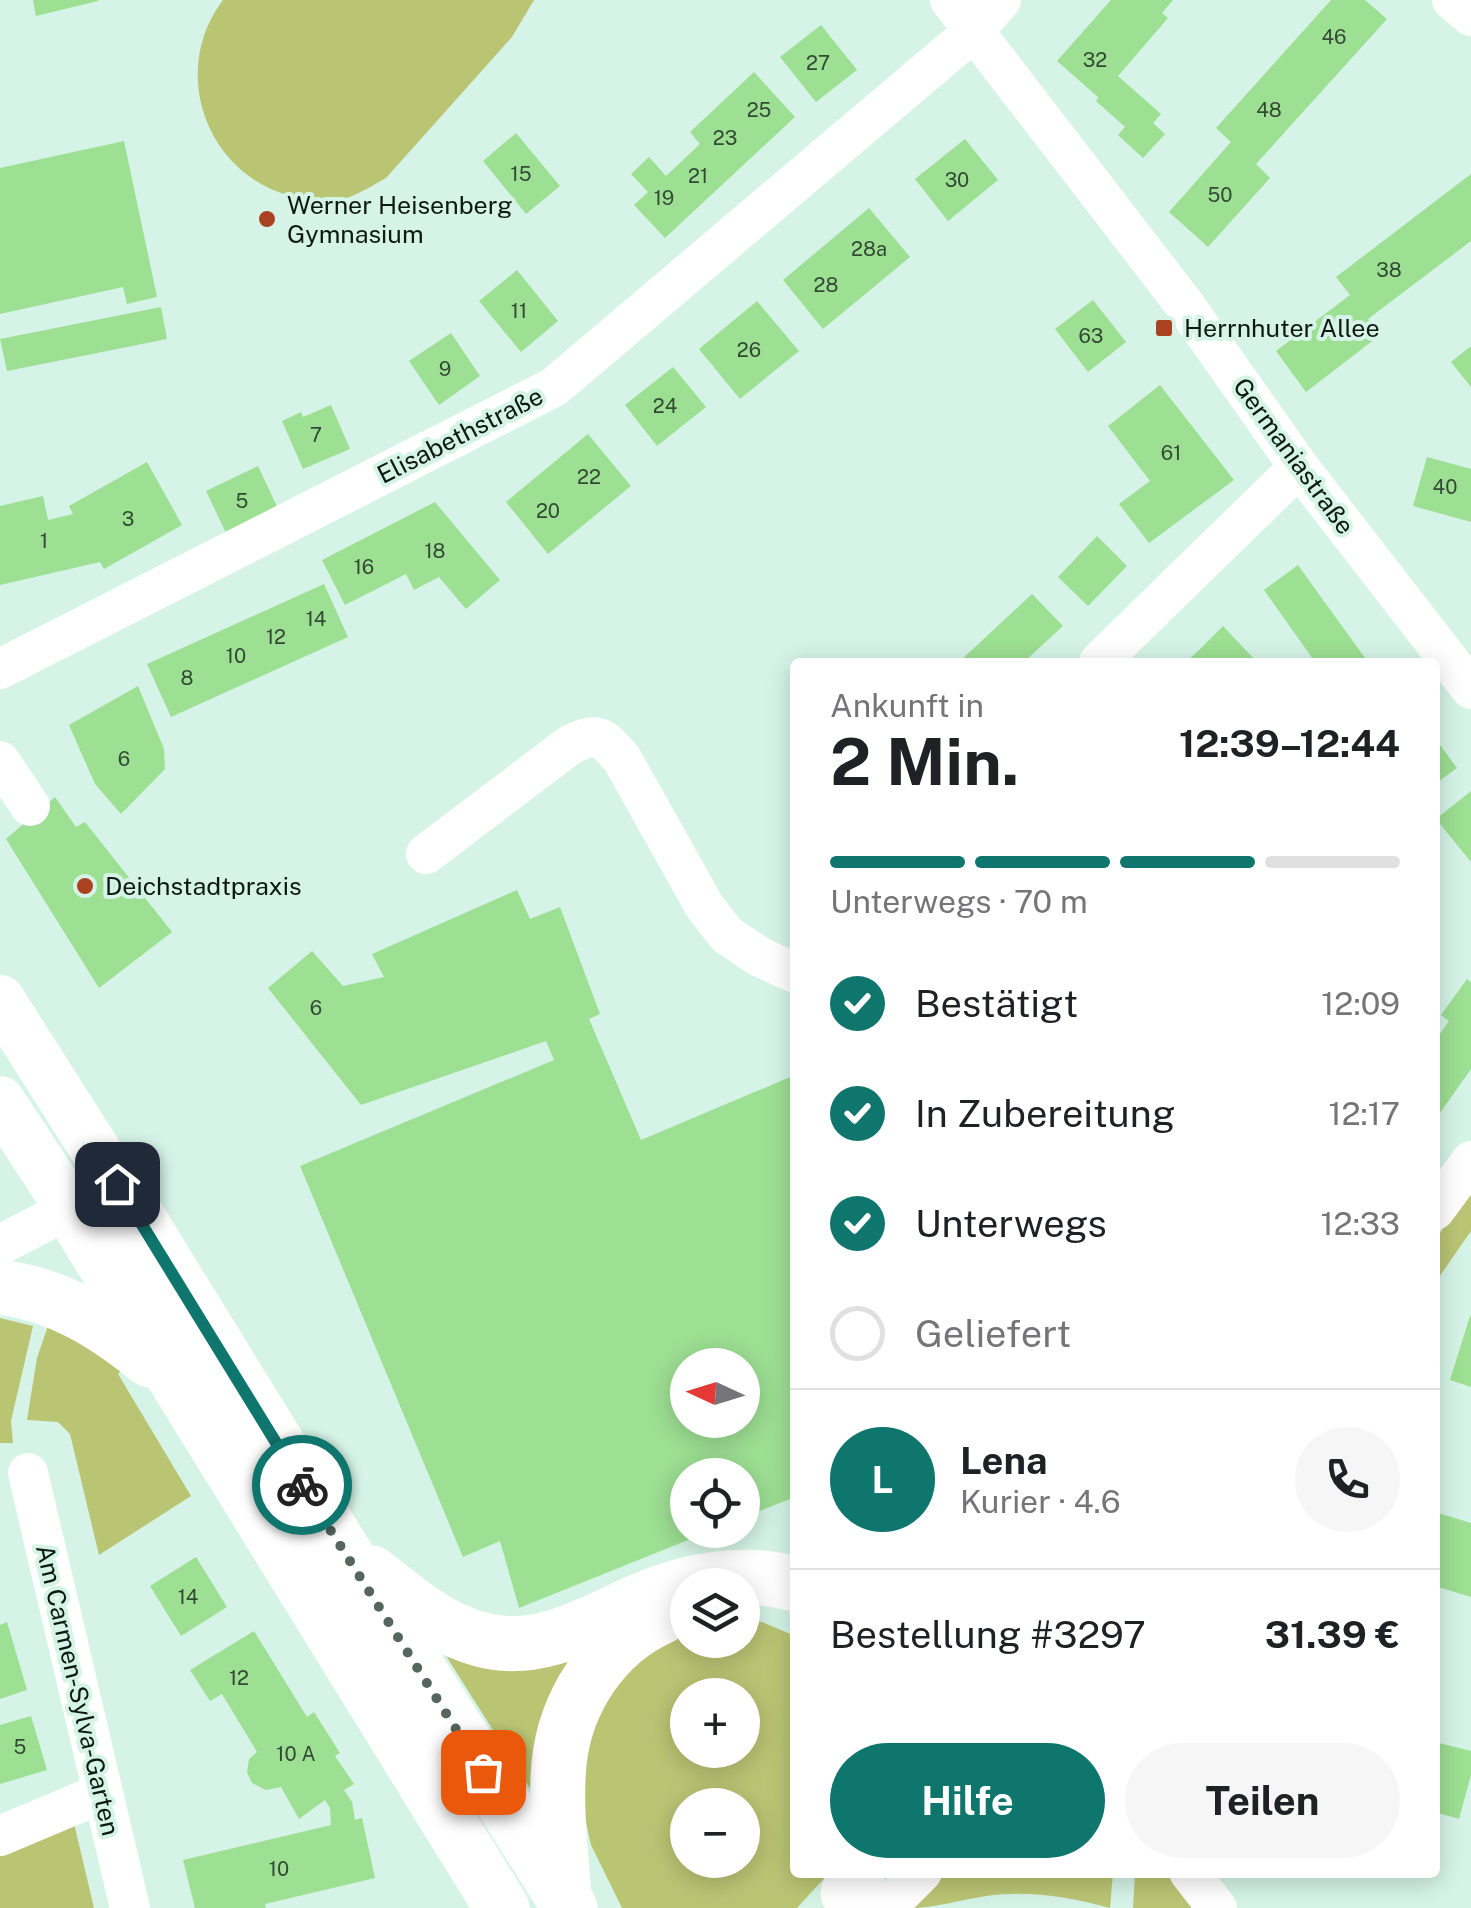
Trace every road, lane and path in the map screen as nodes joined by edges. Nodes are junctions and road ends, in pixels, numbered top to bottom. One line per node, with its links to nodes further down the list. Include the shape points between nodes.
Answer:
1 (950, 0): 5 (street, Germaniastraße)
2 (1000, 0): 5 (street, Elisabethstraße)
3 (1452, 0): 4 (street)
4 (1471, 16)
5 (973, 32): 6 (street, Germaniastraße, via 1184,304); 8 (street, Elisabethstraße, via 554,387)
6 (1299, 467): 7 (street); 9 (street, Germaniastraße)
7 (1103, 658)
8 (0, 669)
9 (1471, 688)
10 (0, 761): 11 (street)
11 (30, 806)
12 (426, 854): 13 (street, via 570,745 589,736 604,739 716,921 760,957)
13 (790, 970)
14 (0, 1000): 17 (main road)
15 (0, 1101): 17 (main road)
16 (1471, 1161): 18 (street)
17 (93, 1196): 19 (street); 21 (highway); 23 (highway)
18 (1440, 1203)
19 (0, 1245)
20 (0, 1287): 21 (highway, via 91,1316)
21 (176, 1381): 35 (highway)
22 (28, 1473): 28 (street, Am Carmen-Sylva-Garten)
23 (342, 1549): 24 (highway, via 432,1618 497,1642 551,1638 698,1581); 33 (highway)
24 (790, 1583)
25 (760, 1604): 26 (highway)
26 (790, 1610)
27 (670, 1615): 33 (highway, via 612,1650 572,1712 559,1764)
28 (102, 1792): 29 (street); 34 (street, Am Carmen-Sylva-Garten)
29 (0, 1836)
30 (902, 1878): 32 (street)
31 (1194, 1878): 36 (street)
32 (859, 1891)
33 (567, 1903)
34 (130, 1908)
35 (502, 1908)
36 (1218, 1908)

